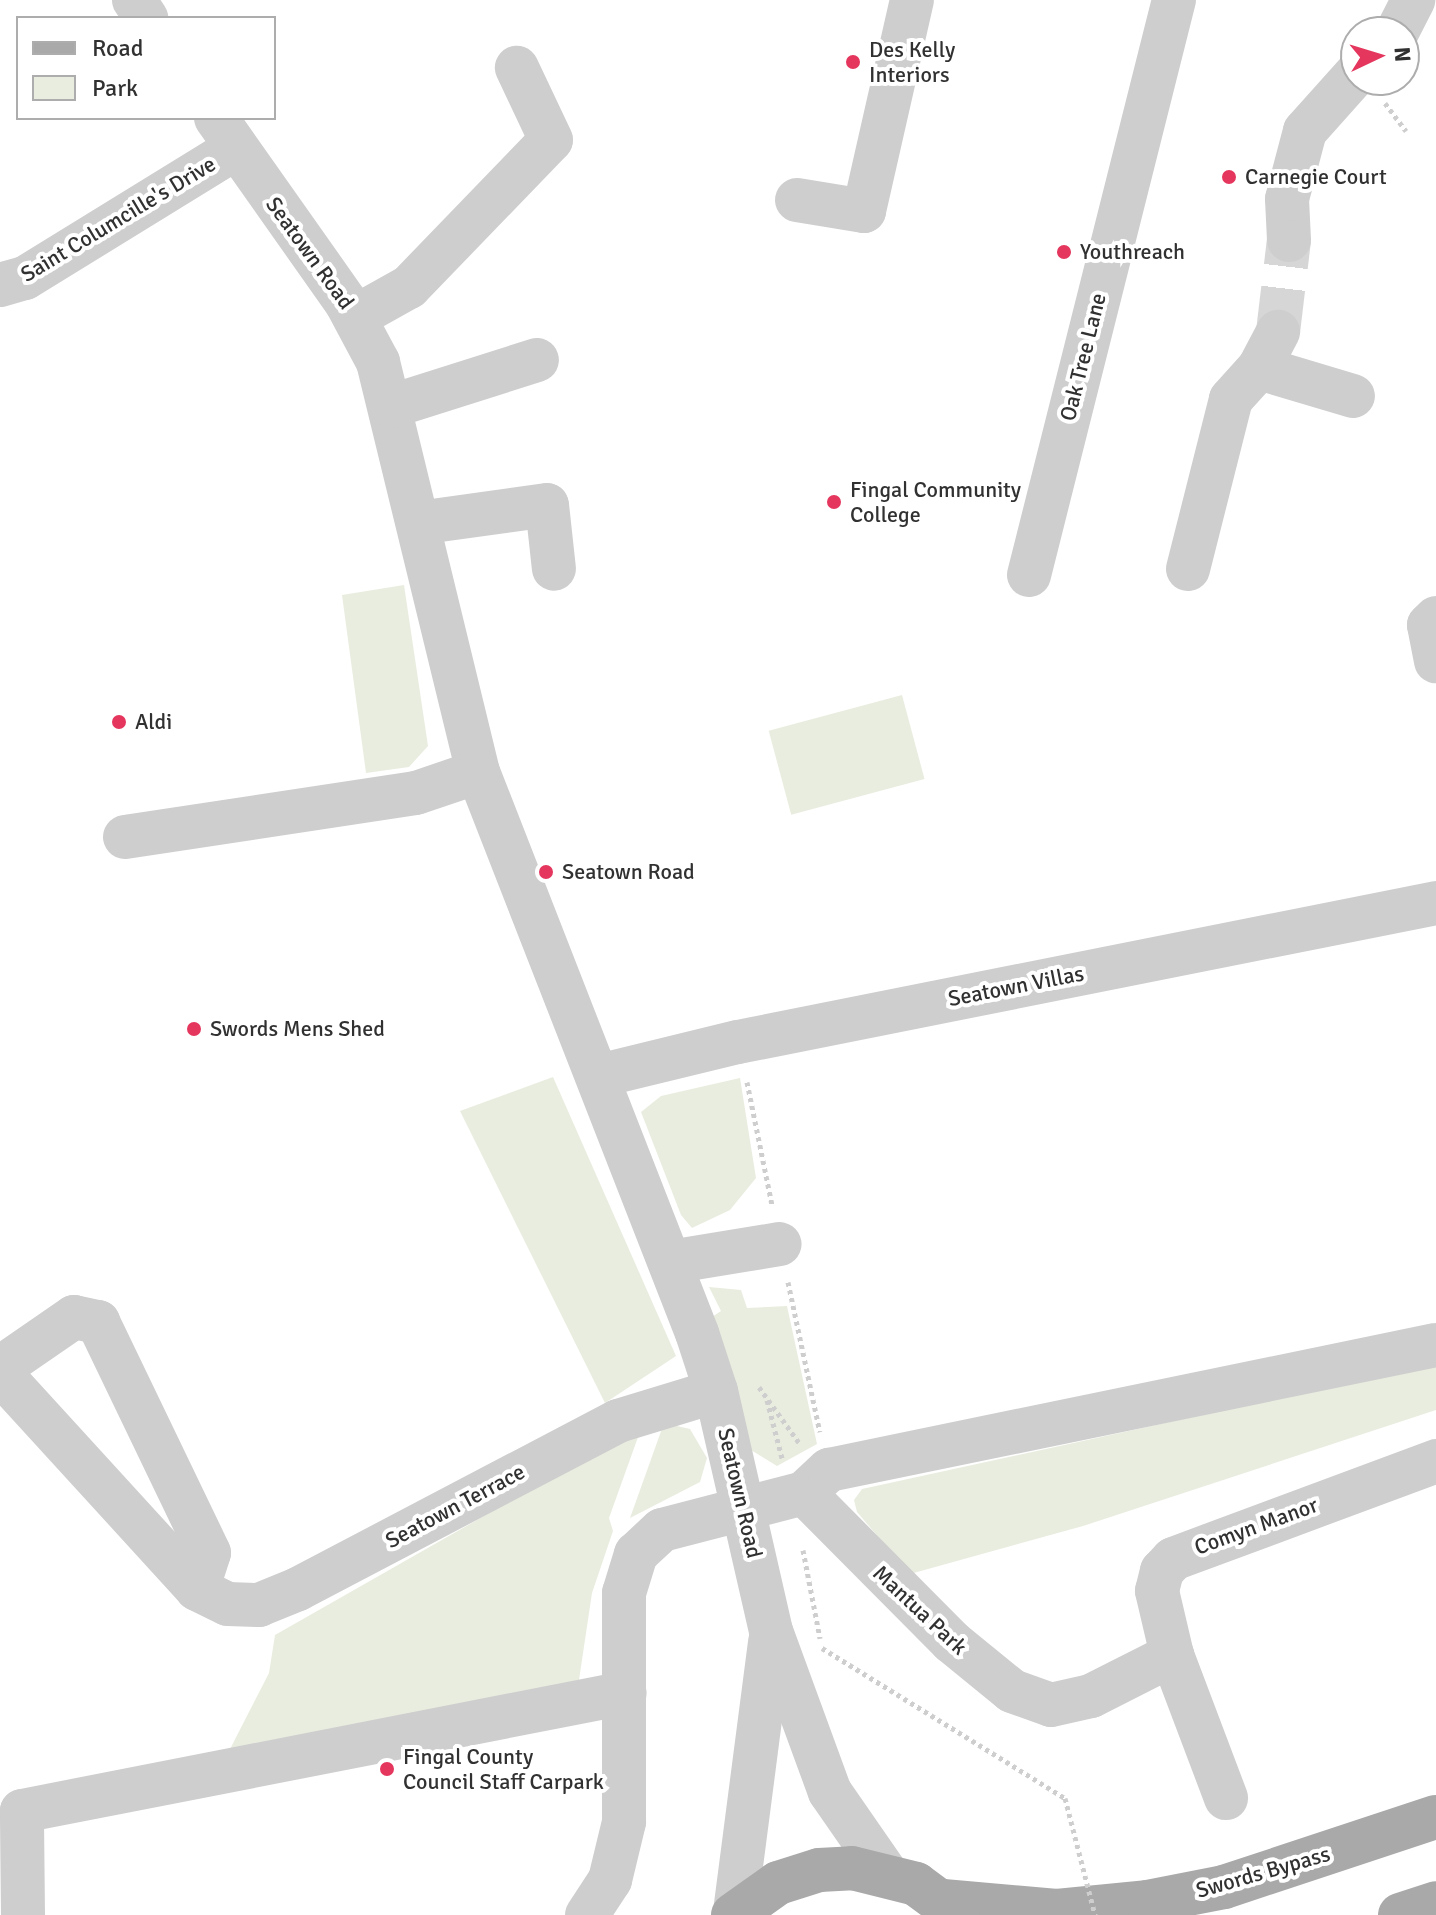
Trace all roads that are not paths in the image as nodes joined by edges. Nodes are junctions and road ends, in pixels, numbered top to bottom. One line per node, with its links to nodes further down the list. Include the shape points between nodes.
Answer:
1 (912, 0): 6 (street, via 864,211)
2 (1174, 0): 16 (street, Oak Tree Lane)
3 (517, 68): 9 (street, via 551,140 409,287)
4 (1353, 96): 7 (street, via 1305,131 1287,199)
5 (225, 134): 8 (street, Saint Columcille's Drive, via 25,278); 9 (street, Seatown Road)
6 (797, 200)
7 (1289, 240)
8 (0, 285)
9 (355, 317): 12 (street, Seatown Road)
10 (537, 360): 12 (street)
11 (1353, 396): 15 (street, via 1269,350 1231,399)
12 (392, 406): 13 (street, Seatown Road)
13 (418, 523): 14 (street, via 547,505); 19 (street, Seatown Road)
14 (554, 569)
15 (1188, 569)
16 (1029, 575)
17 (1436, 618): 18 (street, via 1429,625)
18 (1436, 661)
19 (478, 772): 20 (street, via 416,793); 22 (street, Seatown Road)
20 (125, 837)
21 (1436, 903): 22 (street, Seatown Villas, via 738,1042)
22 (598, 1076): 24 (street, Seatown Road)
23 (780, 1244): 24 (street)
24 (670, 1262): 27 (street, Seatown Road)
25 (1436, 1345): 29 (street, via 829,1470)
26 (0, 1371): 31 (street, Seatown Terrace); 31 (street, Seatown Terrace, via 74,1317 98,1322 209,1553)
27 (716, 1391): 30 (street, Seatown Road); 31 (street, Seatown Terrace, via 618,1421 259,1605 228,1604)
28 (1436, 1461): 33 (street, Comyn Manor, via 1173,1559 1162,1571 1157,1591)
29 (798, 1495): 30 (street); 33 (street, Mantua Park, via 952,1642 1012,1691 1051,1705 1091,1696)
30 (745, 1507): 32 (street, Seatown Road); 34 (street, via 662,1530 636,1554 624,1593)
31 (197, 1589)
32 (771, 1631): 37 (street, Seatown Road, via 830,1792); 40 (street, Seatown Road)
33 (1172, 1655): 35 (street, Comyn Manor)
34 (625, 1693): 41 (street, via 22,1811); 42 (street, via 627,1782 618,1853 610,1880)
35 (1226, 1798)
36 (1436, 1817): 39 (main road, Swords Bypass, via 1224,1887 1147,1902 1057,1911)
37 (886, 1873): 39 (main road); 40 (main road, via 819,1870 778,1883)
38 (1436, 1903): 43 (main road)
39 (951, 1908)
40 (734, 1914)
41 (23, 1915)
42 (587, 1915)
43 (1400, 1915)

